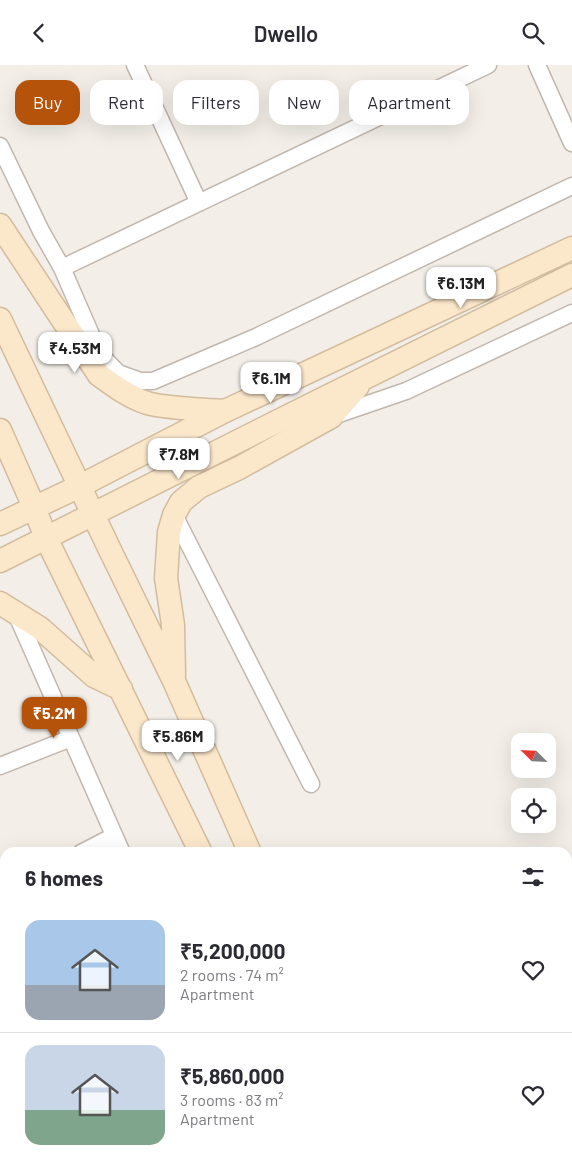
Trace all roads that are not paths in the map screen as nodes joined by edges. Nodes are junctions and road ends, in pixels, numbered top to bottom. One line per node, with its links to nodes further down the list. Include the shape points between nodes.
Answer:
1 (488, 65): 7 (street)
2 (537, 65): 4 (street)
3 (139, 67): 7 (street)
4 (572, 143)
5 (0, 146): 10 (street, via 40,231)
6 (572, 186): 10 (street, via 256,337 153,381 140,381 118,373 99,353)
7 (199, 203): 10 (street)
8 (0, 225): 15 (main road, via 99,375 119,390 147,403)
9 (572, 248): 15 (main road)
10 (62, 269)
11 (572, 275): 14 (main road)
12 (572, 313): 16 (street, via 406,391)
13 (0, 319): 18 (main road)
14 (366, 376): 16 (main road); 20 (main road)
15 (225, 411): 18 (main road)
16 (331, 417): 21 (main road, via 199,487 181,502)
17 (0, 430): 19 (main road)
18 (80, 486): 19 (main road); 20 (main road)
19 (34, 507): 22 (main road); 23 (main road)
20 (93, 515): 23 (main road); 26 (main road)
21 (174, 515): 26 (main road, via 168,532 166,578 173,625); 30 (street)
22 (0, 524)
23 (46, 538): 24 (main road); 27 (main road)
24 (0, 561)
25 (8, 607): 27 (main road, via 40,628 94,676); 28 (street)
26 (174, 681): 35 (main road)
27 (121, 689): 34 (main road)
28 (71, 739): 29 (street); 31 (street)
29 (0, 766)
30 (311, 784)
31 (114, 836): 32 (street); 33 (street)
32 (93, 847)
33 (119, 847)
34 (198, 847)
35 (247, 847)

